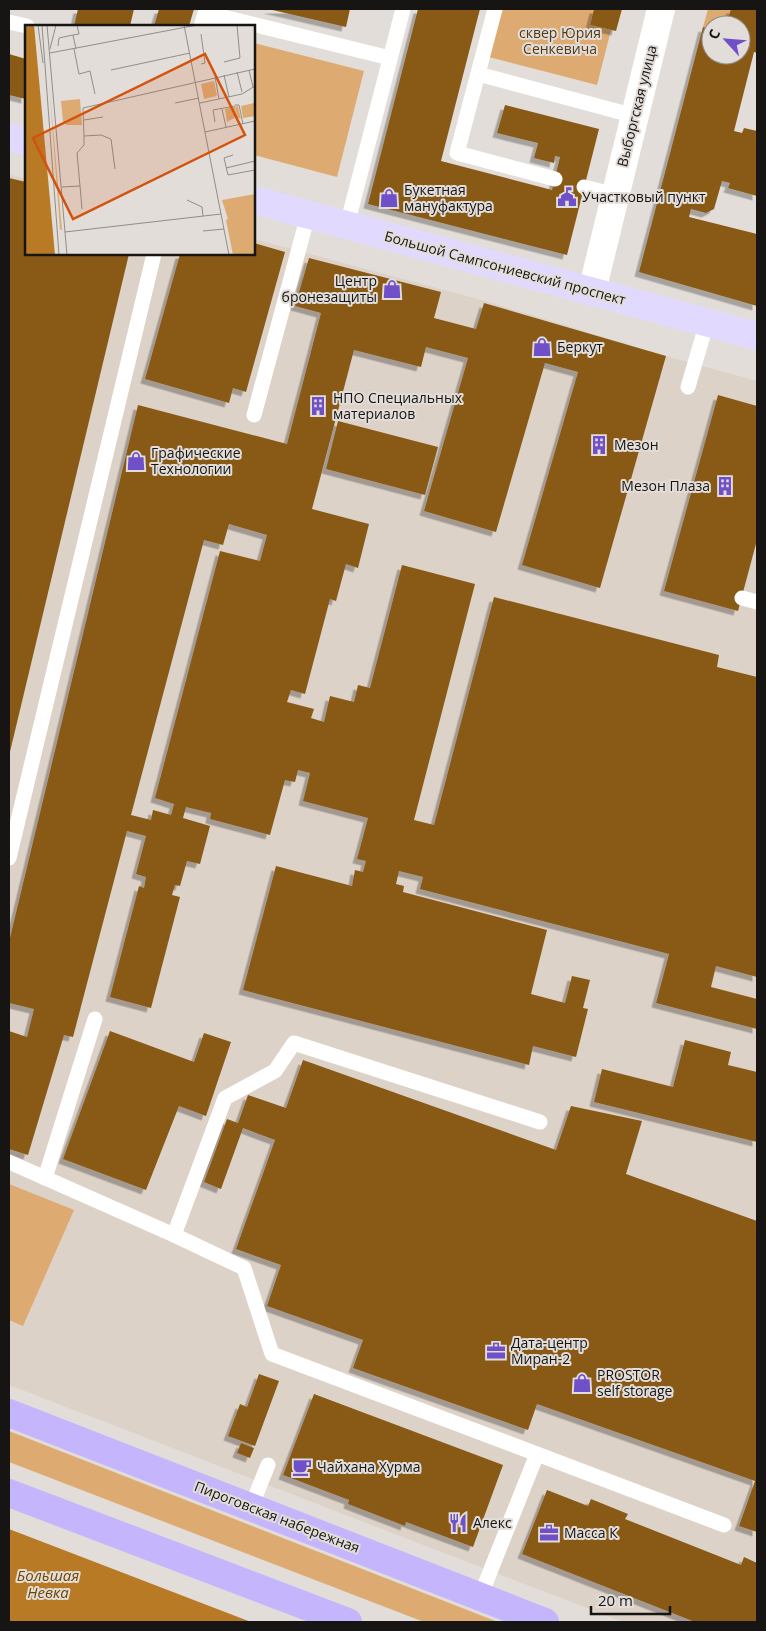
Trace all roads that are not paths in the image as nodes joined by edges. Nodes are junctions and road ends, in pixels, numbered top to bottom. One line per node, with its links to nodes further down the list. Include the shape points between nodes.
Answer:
1 (403, 9): 9 (lane)
2 (495, 9): 10 (lane)
3 (661, 9): 11 (street, Выборгская улица)
4 (211, 16): 6 (lane)
5 (9, 22): 7 (lane)
6 (249, 25)
7 (25, 26)
8 (255, 26): 9 (lane)
9 (390, 58): 19 (lane)
10 (478, 74): 11 (lane); 14 (lane, via 457,153)
11 (634, 116): 16 (street, Выборгская улица)
12 (9, 136): 13 (main road)
13 (25, 141)
14 (554, 179)
15 (584, 187): 16 (lane)
16 (616, 195): 21 (street, Выборгская улица)
17 (255, 200): 18 (main road, Большой Сампсониевский проспект)
18 (308, 215): 19 (main road, Большой Сампсониевский проспект); 25 (lane)
19 (347, 225): 21 (main road, Большой Сампсониевский проспект)
20 (154, 255): 28 (lane)
21 (592, 291): 22 (main road, Большой Сампсониевский проспект)
22 (707, 322): 23 (main road, Большой Сампсониевский проспект); 24 (lane)
23 (757, 336)
24 (688, 387)
25 (254, 415)
26 (742, 598): 27 (lane)
27 (757, 602)
28 (9, 858)
29 (95, 1019): 32 (lane)
30 (540, 1122): 33 (lane, via 294,1043 276,1071 225,1098)
31 (9, 1162): 32 (lane)
32 (45, 1178): 33 (lane)
33 (174, 1235): 35 (lane, via 244,1268 272,1354)
34 (9, 1413): 38 (main road, Пироговская набережная)
35 (537, 1454): 39 (lane); 40 (lane)
36 (268, 1465): 38 (lane)
37 (9, 1493): 41 (main road)
38 (251, 1507): 40 (main road, Пироговская набережная)
39 (724, 1525)
40 (480, 1597): 42 (main road, Пироговская набережная)
41 (348, 1622)
42 (545, 1622)

